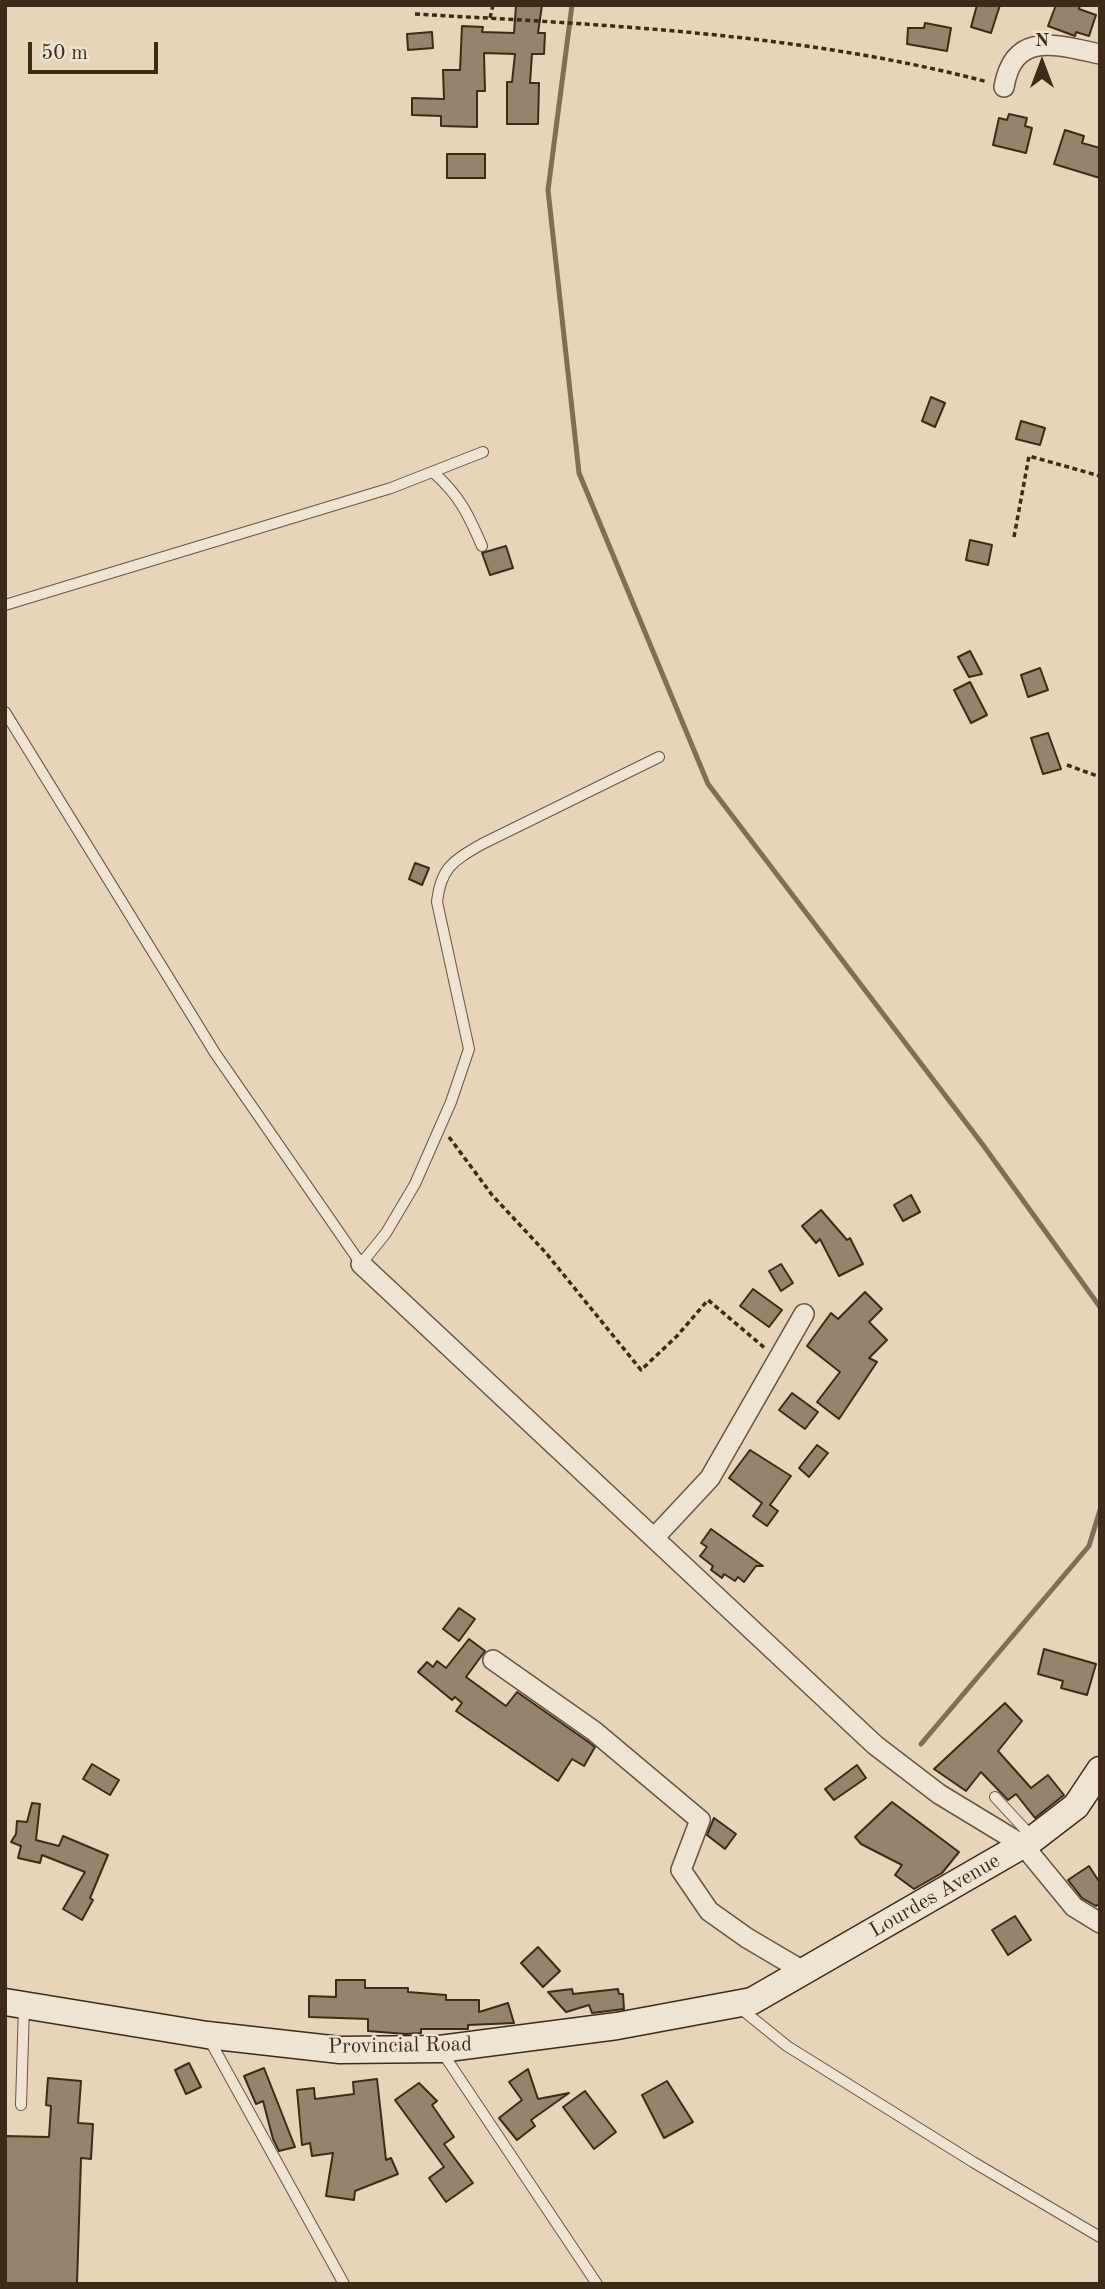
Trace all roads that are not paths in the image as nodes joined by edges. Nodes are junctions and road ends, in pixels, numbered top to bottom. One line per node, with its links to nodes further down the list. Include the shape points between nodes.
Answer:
1 (1100, 54): 2 (street, via 1055,45 1034,47 1012,59)
2 (1004, 87)
3 (483, 452): 4 (lane)
4 (433, 472): 5 (lane, via 465,506); 6 (lane, via 269,527)
5 (482, 546)
6 (5, 605)
7 (5, 712): 9 (lane, via 215,1054)
8 (659, 757): 9 (lane, via 482,844 455,860 440,878 437,902 469,1049 451,1102 404,1204)
9 (361, 1264): 11 (street)
10 (804, 1314): 11 (street, via 710,1478)
11 (654, 1538): 15 (street, via 875,1745 939,1794)
12 (494, 1660): 17 (street, via 594,1731 701,1820 681,1870 709,1911)
13 (1100, 1770): 15 (main road, Lourdes Avenue, via 1076,1807)
14 (995, 1797): 15 (lane)
15 (1028, 1842): 16 (street, via 1074,1908); 17 (main road, Lourdes Avenue)
16 (1100, 1923)
17 (803, 1971): 18 (main road, Lourdes Avenue)
18 (744, 2002): 21 (main road, Provincial Road, via 617,2026); 23 (lane, via 787,2046)
19 (14, 2004): 20 (main road, Provincial Road); 22 (lane)
20 (207, 2035): 21 (main road, Provincial Road, via 340,2050); 24 (lane)
21 (440, 2049): 25 (lane)
22 (21, 2105)
23 (1100, 2237)
24 (344, 2284)
25 (597, 2284)

